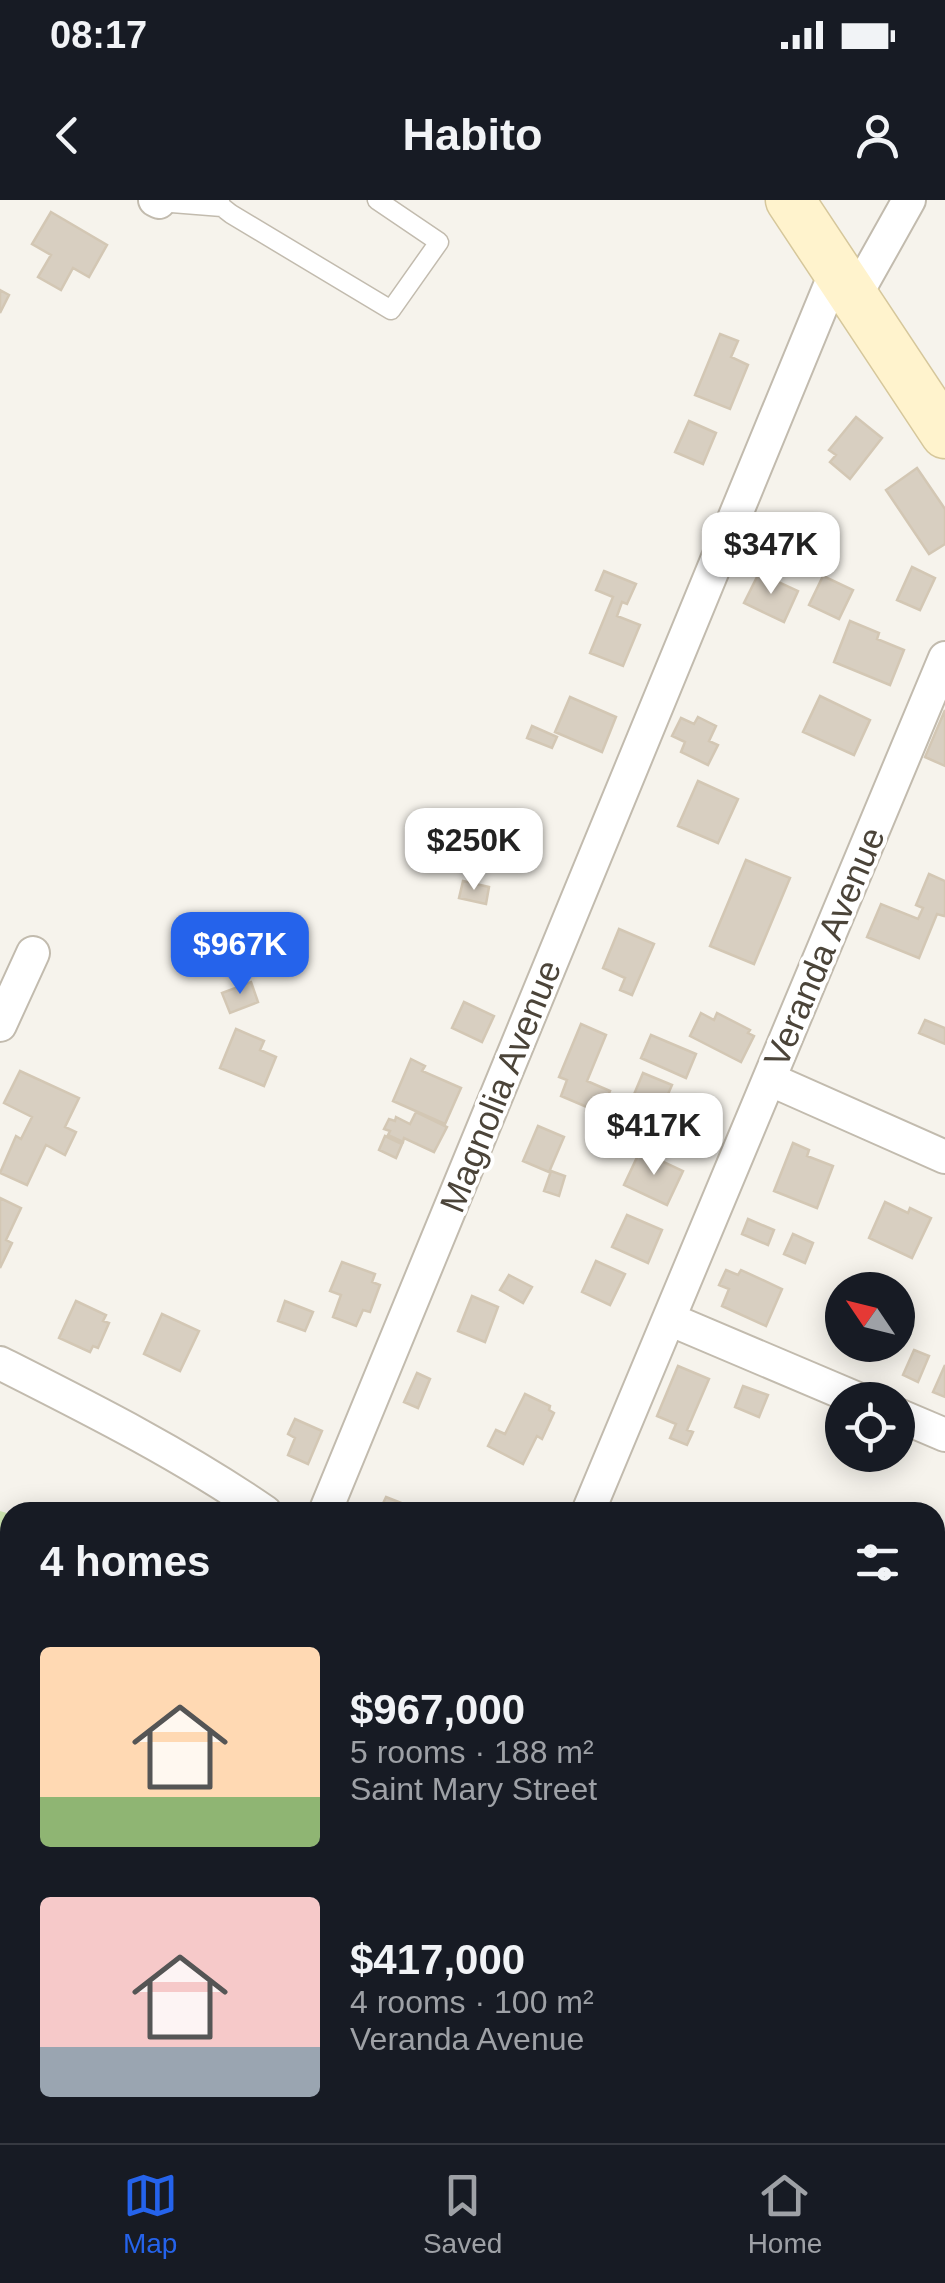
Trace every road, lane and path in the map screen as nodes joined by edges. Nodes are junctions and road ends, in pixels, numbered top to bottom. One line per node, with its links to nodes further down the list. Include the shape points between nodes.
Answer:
1 (377, 200): 5 (lane, via 439,242 391,310)
2 (790, 200): 6 (main road)
3 (909, 200): 6 (street, Magnolia Avenue)
4 (157, 201): 5 (lane)
5 (221, 204)
6 (845, 284): 7 (main road); 19 (street, Magnolia Avenue)
7 (945, 434)
8 (945, 658): 11 (street, Veranda Avenue)
9 (33, 953): 10 (street)
10 (0, 1026)
11 (769, 1079): 12 (street); 13 (street, Veranda Avenue)
12 (945, 1157)
13 (669, 1319): 15 (street); 20 (street, Veranda Avenue)
14 (0, 1363): 18 (street, via 149,1439)
15 (825, 1385)
16 (915, 1422): 17 (street)
17 (945, 1435)
18 (251, 1502)
19 (328, 1502)
20 (592, 1502)

